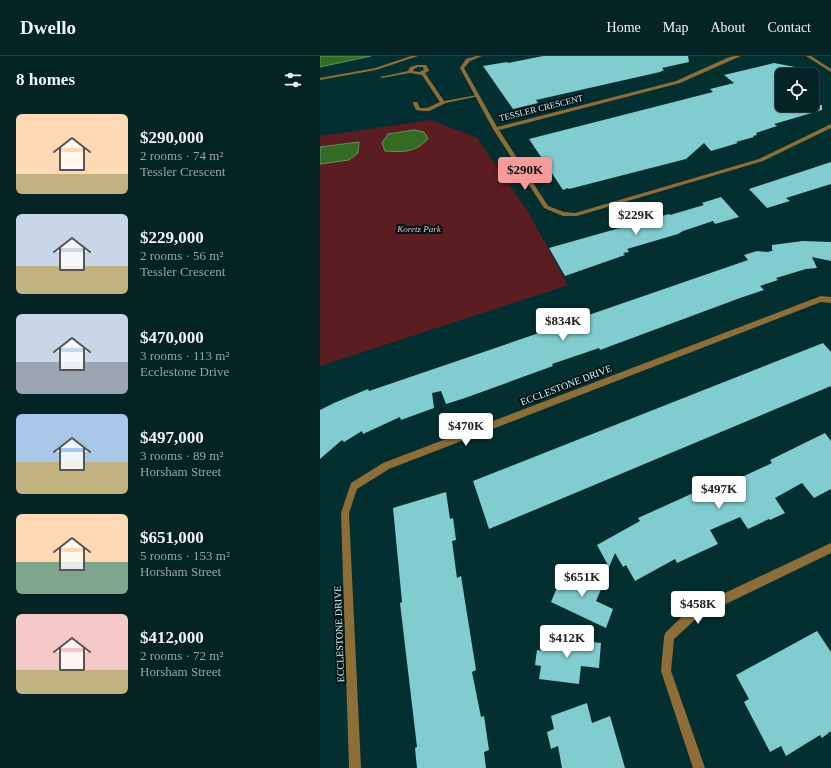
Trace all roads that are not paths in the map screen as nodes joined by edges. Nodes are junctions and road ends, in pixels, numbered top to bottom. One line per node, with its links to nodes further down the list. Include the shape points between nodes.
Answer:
1 (416, 56): 10 (street, via 376,68)
2 (480, 56): 11 (street, via 468,60 462,68)
3 (739, 56): 5 (street, TESSLER CRESCENT)
4 (808, 56): 6 (street)
5 (727, 57): 15 (street, TESSLER CRESCENT, via 678,82)
6 (831, 71)
7 (410, 72): 8 (street); 8 (street, via 412,68 419,66 427,68); 9 (street)
8 (423, 73): 13 (street)
9 (382, 77)
10 (320, 79)
11 (477, 96): 13 (street); 15 (street)
12 (415, 103): 13 (street, via 422,111 433,109)
13 (443, 103)
14 (831, 126): 15 (street, TESSLER CRESCENT, via 761,160 575,215 563,214 546,207)
15 (496, 129)
16 (831, 300): 18 (street, ECCLESTONE DRIVE, via 821,299 386,466 354,486 345,512)
17 (831, 548): 19 (street, via 693,614 669,637 666,672)
18 (355, 768)
19 (699, 768)

